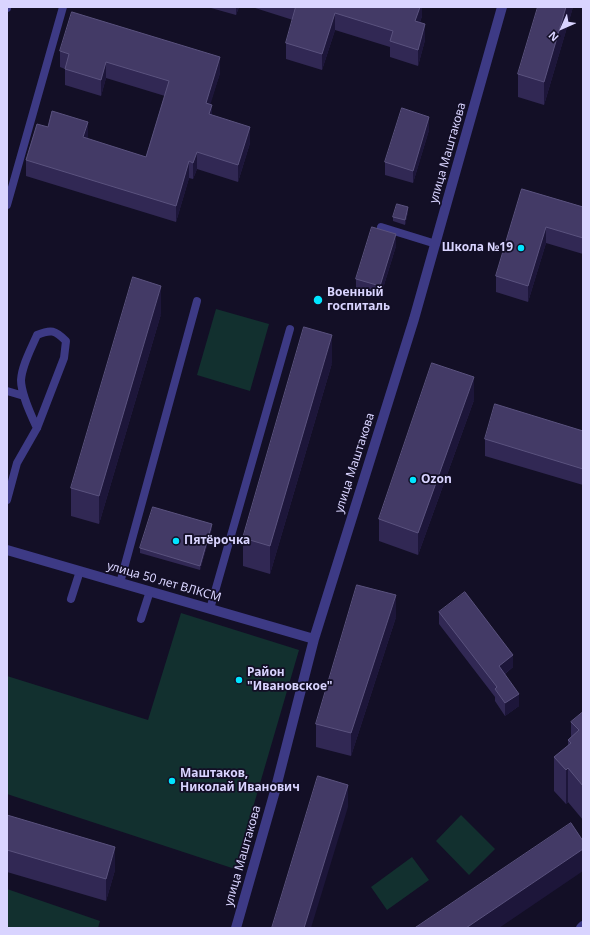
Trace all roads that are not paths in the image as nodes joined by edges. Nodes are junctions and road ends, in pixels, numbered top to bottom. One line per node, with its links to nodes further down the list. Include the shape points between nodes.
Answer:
1 (63, 7): 3 (lane)
2 (502, 7): 5 (street, улица Маштакова)
3 (7, 205)
4 (381, 228): 5 (lane)
5 (436, 244): 19 (street, улица Маштакова)
6 (197, 301): 14 (lane)
7 (290, 330): 17 (lane)
8 (7, 391): 9 (lane)
9 (24, 396): 10 (lane); 10 (lane, via 21,380 31,348 37,336 46,331 53,331 66,341 64,358)
10 (37, 428): 11 (lane, via 17,463)
11 (7, 500)
12 (7, 550): 13 (street, улица 50 лет ВЛКСМ)
13 (80, 571): 14 (street, улица 50 лет ВЛКСМ); 16 (lane)
14 (120, 583): 15 (street, улица 50 лет ВЛКСМ)
15 (150, 591): 17 (street, улица 50 лет ВЛКСМ); 18 (lane)
16 (71, 599)
17 (210, 609): 19 (street, улица 50 лет ВЛКСМ)
18 (141, 619)
19 (314, 639): 20 (street, улица Маштакова)
20 (236, 928)

